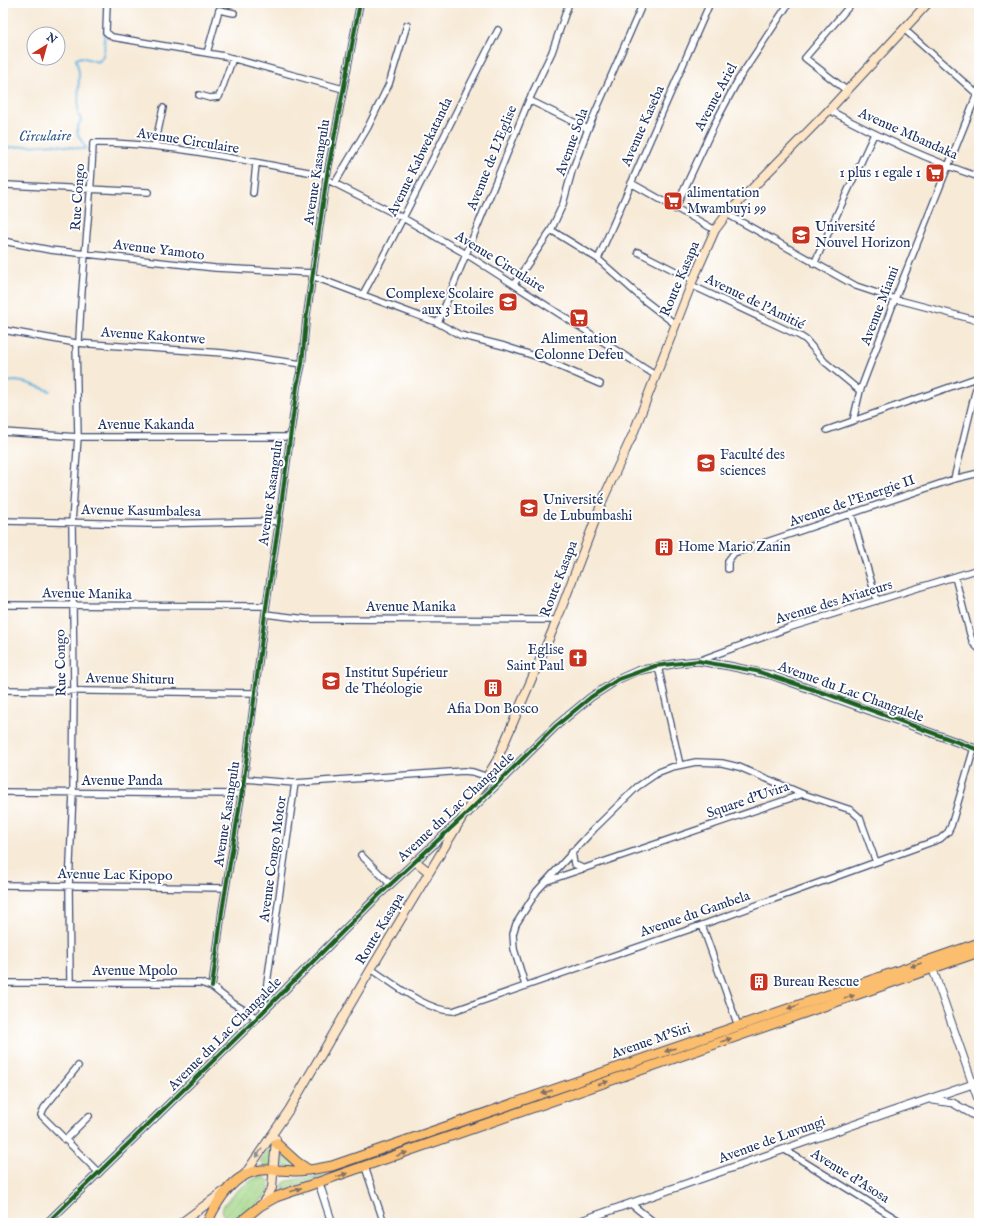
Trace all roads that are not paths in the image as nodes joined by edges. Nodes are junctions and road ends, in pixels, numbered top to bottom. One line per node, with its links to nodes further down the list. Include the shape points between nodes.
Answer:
1 (106, 3): 13 (street, via 108,35)
2 (360, 3): 15 (street, Avenue Kasangulu)
3 (569, 3): 19 (street, Avenue de L'Eglise, via 552,52)
4 (643, 3): 22 (street, Avenue Sola)
5 (710, 3): 31 (street, Avenue Kaseba)
6 (790, 3): 36 (street, Avenue Ariel, via 738,80)
7 (852, 3): 16 (street, via 805,58)
8 (928, 3): 11 (main road, Route Kasapa)
9 (234, 13): 13 (street, via 219,10)
10 (407, 25): 30 (street, via 389,84)
11 (904, 29): 16 (main road, Route Kasapa); 17 (street)
12 (498, 30): 38 (street, Avenue Kabwekatanda)
13 (207, 54): 14 (street)
14 (233, 58): 15 (street); 18 (street, via 219,97)
15 (343, 89): 28 (street, Avenue Kasangulu)
16 (846, 90): 21 (main road, Route Kasapa)
17 (978, 92): 27 (street, Avenue Miami)
18 (199, 96)
19 (528, 100): 22 (street); 44 (street, Avenue de L'Eglise)
20 (163, 108): 25 (street)
21 (829, 110): 23 (street, Avenue Mbandaka); 37 (main road, Route Kasapa)
22 (588, 129): 39 (street, Avenue Sola, via 563,204)
23 (874, 134): 27 (street, Avenue Mbandaka); 46 (street)
24 (92, 143): 25 (street, Avenue Circulaire); 33 (street, Rue Congo)
25 (155, 145): 26 (street, Avenue Circulaire)
26 (256, 164): 28 (street, Avenue Circulaire); 35 (street)
27 (948, 166): 29 (street, Avenue Mbandaka); 51 (street, Avenue Miami)
28 (326, 177): 30 (street, Avenue Circulaire); 47 (street, Avenue Kasangulu)
29 (979, 177)
30 (336, 183): 38 (street, Avenue Circulaire)
31 (631, 183): 36 (street); 45 (street, Avenue Kaseba)
32 (7, 184): 33 (street)
33 (91, 188): 34 (street); 43 (street, Rue Congo)
34 (148, 192)
35 (254, 193)
36 (675, 209): 40 (street)
37 (727, 214): 40 (main road, Route Kasapa); 46 (street)
38 (403, 218): 44 (street, Avenue Circulaire); 50 (street, Avenue Kabwekatanda)
39 (551, 230): 45 (street); 49 (street, Avenue Sola)
40 (715, 230): 48 (main road, Route Kasapa)
41 (3, 241): 43 (street, Avenue Yamoto)
42 (638, 252): 48 (street, Avenue de l'Amitié)
43 (86, 254): 47 (street, Avenue Yamoto, via 215,268); 56 (street, Rue Congo)
44 (466, 254): 49 (street, Avenue Circulaire); 53 (street, Avenue de L'Eglise)
45 (598, 260): 54 (street)
46 (814, 264): 51 (street, via 856,286)
47 (312, 274): 50 (street, Avenue Yamoto); 57 (street, Avenue Kasangulu)
48 (692, 283): 54 (main road, Route Kasapa); 61 (street, Avenue de l'Amitié, via 800,336 824,362)
49 (514, 284): 58 (street, Avenue Circulaire)
50 (363, 294): 53 (street, Avenue Yamoto)
51 (895, 299): 52 (street); 61 (street, Avenue Miami)
52 (979, 321)
53 (438, 323): 60 (street, Avenue Yamoto, via 460,335 538,357)
54 (675, 324): 58 (main road, Route Kasapa)
55 (3, 330): 56 (street, Avenue Kakontwe)
56 (78, 343): 57 (street, Avenue Kakontwe, via 245,355); 65 (street, Rue Congo)
57 (302, 364): 66 (street, Avenue Kasangulu)
58 (655, 375): 81 (main road, Route Kasapa, via 604,497)
59 (979, 377): 62 (street); 68 (street)
60 (600, 384)
61 (860, 391): 62 (street, Avenue Miami)
62 (853, 420): 63 (street)
63 (827, 430)
64 (3, 432): 65 (street, Avenue Kakanda)
65 (78, 437): 66 (street, Avenue Kakanda); 72 (street, Rue Congo)
66 (290, 437): 71 (street, Avenue Kasangulu)
67 (979, 473): 68 (street, Avenue de l'Energie II)
68 (954, 479): 69 (street, Avenue de l'Energie II)
69 (851, 514): 73 (street, Avenue de l'Energie II, via 734,553 728,561); 76 (street)
70 (3, 521): 72 (street, Avenue Kasumbalesa)
71 (279, 521): 72 (street, Avenue Kasumbalesa, via 207,524); 79 (street, Avenue Kasangulu)
72 (72, 522): 78 (street, Rue Congo)
73 (728, 569)
74 (979, 569): 75 (street, Avenue des Aviateurs)
75 (955, 577): 76 (street, Avenue des Aviateurs); 82 (street, via 971,638)
76 (877, 601): 83 (street, Avenue des Aviateurs, via 788,628)
77 (3, 605): 78 (street, Avenue Manika)
78 (72, 606): 79 (street, Avenue Manika); 86 (street, Rue Congo)
79 (266, 606): 80 (street, Avenue Kasangulu)
80 (265, 614): 81 (street, Avenue Manika, via 306,619); 87 (street, Avenue Kasangulu)
81 (557, 620): 90 (main road, Route Kasapa)
82 (979, 648)
83 (698, 661): 84 (street, Avenue du Lac Changalele); 88 (street, Avenue du Lac Changalele, via 770,675)
84 (658, 666): 89 (street); 92 (street, Avenue du Lac Changalele, via 637,671 591,696)
85 (3, 690): 86 (street, Avenue Shituru)
86 (74, 690): 87 (street, Avenue Shituru); 96 (street, Rue Congo)
87 (256, 693): 93 (street, Avenue Kasangulu)
88 (976, 749): 103 (street, Avenue du Gambela, via 951,826 944,837)
89 (680, 765): 98 (street, Square d'Uvira, via 708,762 739,767); 100 (street, Square d'Uvira, via 659,772 637,787)
90 (492, 768): 91 (main road, Route Kasapa); 92 (main road)
91 (488, 777): 94 (street, Avenue Congo Motor, via 464,771); 99 (main road, Route Kasapa)
92 (504, 777): 99 (street, Avenue du Lac Changalele)
93 (244, 778): 94 (street); 97 (street, Avenue Kasangulu)
94 (295, 783): 120 (street, Avenue Congo Motor)
95 (3, 792): 96 (street, Avenue Panda)
96 (73, 792): 97 (street, Avenue Panda); 109 (street, Rue Congo)
97 (242, 794): 110 (street, Avenue Kasangulu)
98 (803, 794): 103 (street, via 856,813); 104 (street, Square d'Uvira)
99 (464, 816): 102 (street, Avenue du Lac Changalele); 105 (main road, Route Kasapa)
100 (572, 852): 104 (street, via 574,864); 106 (street, Square d'Uvira)
101 (361, 855): 107 (street)
102 (415, 861): 105 (main road); 107 (street, Avenue du Lac Changalele)
103 (876, 862): 111 (street, Avenue du Gambela)
104 (584, 869): 106 (street, Square d'Uvira)
105 (429, 872): 115 (main road, Route Kasapa)
106 (547, 881): 118 (street, via 537,891 514,930 514,948)
107 (390, 884): 120 (street, Avenue du Lac Changalele)
108 (3, 885): 109 (street, Avenue Lac Kipopo)
109 (69, 886): 110 (street, Avenue Lac Kipopo); 117 (street, Rue Congo)
110 (226, 888): 119 (street, Avenue Kasangulu)
111 (702, 926): 118 (street, Avenue du Gambela); 122 (street)
112 (979, 943): 114 (highway, Avenue M'Siri)
113 (979, 952): 114 (highway, Avenue M'Siri)
114 (931, 964): 122 (highway, Avenue M'Siri, one-way to 122); 124 (street); 133 (highway, Avenue M'Siri, one-way to 114)
115 (371, 969): 118 (street, Avenue du Gambela, via 429,1006 444,1011); 129 (main road, Route Kasapa)
116 (3, 983): 117 (street, Avenue Mpolo)
117 (70, 983): 119 (street, Avenue Mpolo, via 192,982 206,984)
118 (525, 984)
119 (212, 988): 121 (street, Avenue Mpolo)
120 (263, 1012): 121 (street, Avenue du Lac Changalele)
121 (257, 1018): 136 (street, Avenue du Lac Changalele)
122 (738, 1026): 134 (highway, Avenue M'Siri, one-way to 134, via 332,1166)
123 (78, 1066): 130 (street, via 42,1112 42,1116)
124 (976, 1084): 125 (street, Avenue de Luvungi); 126 (street)
125 (928, 1100): 128 (street, via 953,1103); 132 (street, Avenue de Luvungi)
126 (979, 1102)
127 (89, 1116): 130 (street)
128 (979, 1118)
129 (276, 1130): 131 (main road); 137 (main road, Route Kasapa, one-way to 137)
130 (66, 1140): 136 (street)
131 (276, 1143): 134 (highway); 135 (main road)
132 (785, 1150): 140 (street, Avenue de Luvungi); 150 (street, Avenue d'Asosa)
133 (365, 1167): 138 (highway, Avenue M'Siri, one-way to 133); 147 (street)
134 (310, 1170): 135 (highway, Avenue M'Siri)
135 (274, 1171): 137 (highway, Avenue M'Siri, via 256,1171); 141 (main road, via 272,1188)
136 (98, 1173): 142 (street, Avenue du Lac Changalele)
137 (243, 1177): 139 (highway)
138 (318, 1183): 141 (highway, Avenue M'Siri, one-way to 138, via 276,1197); 146 (street)
139 (227, 1190): 143 (main road); 144 (highway)
140 (632, 1204): 148 (street, Avenue de Luvungi); 149 (street)
141 (260, 1206): 145 (highway, Avenue M'Siri)
142 (47, 1223)
143 (181, 1223)
144 (207, 1223)
145 (239, 1223)
146 (332, 1223)
147 (384, 1223)
148 (575, 1223)
149 (655, 1223)
150 (903, 1223)

